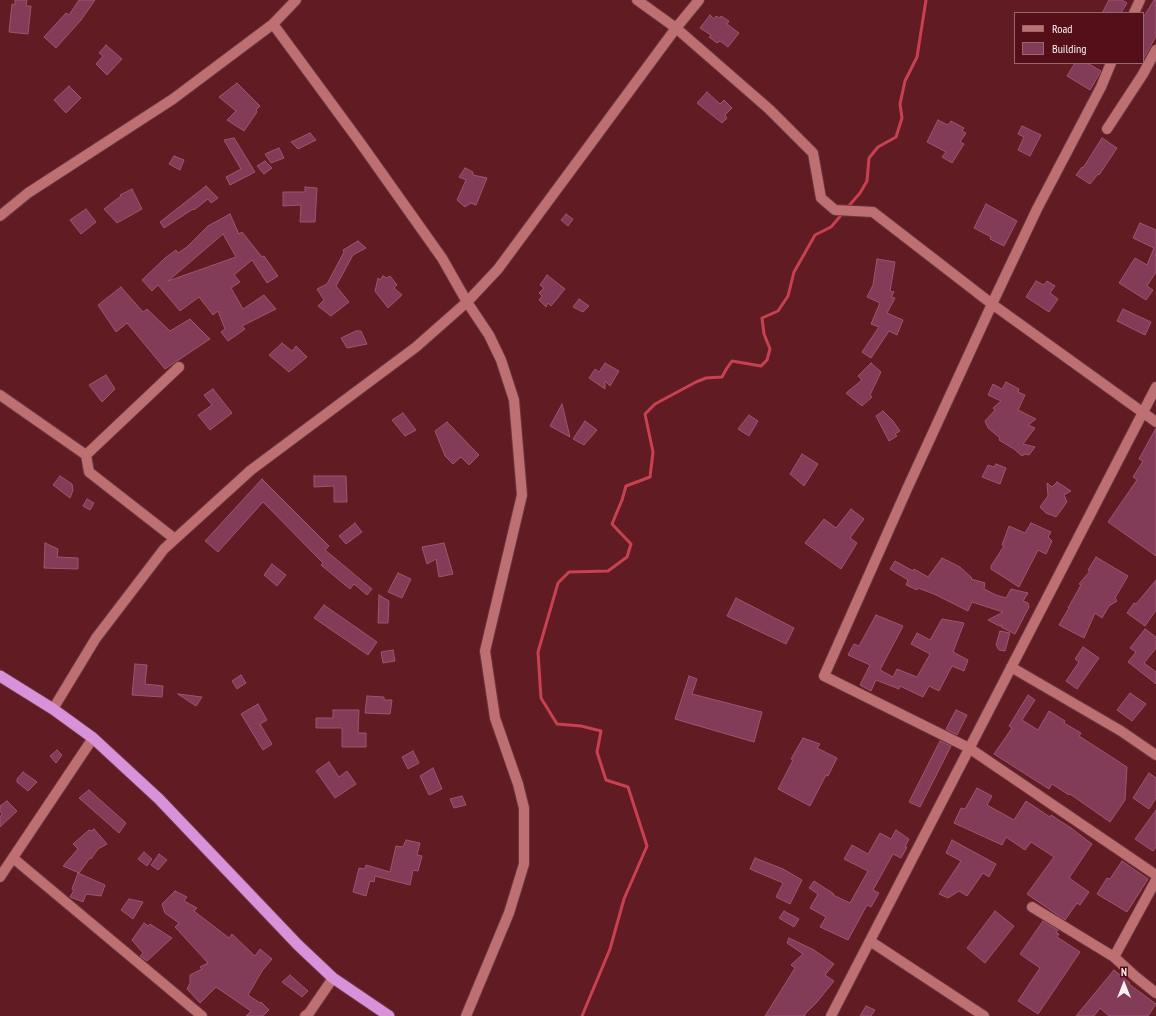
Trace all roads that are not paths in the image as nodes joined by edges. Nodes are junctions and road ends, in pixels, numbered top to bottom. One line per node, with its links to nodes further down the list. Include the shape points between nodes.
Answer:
1 (296, 0): 6 (street)
2 (637, 0): 7 (street)
3 (699, 0): 7 (street)
4 (1140, 0): 5 (street)
5 (1134, 12)
6 (273, 24): 11 (street, via 173,99 28,193); 12 (street, via 433,245)
7 (676, 28): 12 (street, via 498,269); 13 (street, via 769,109 813,153 821,198 835,210 873,212)
8 (1156, 50): 10 (street)
9 (1112, 64): 13 (street)
10 (1107, 129)
11 (0, 216)
12 (467, 302): 20 (street, via 416,347 251,470); 39 (street, via 489,335 501,360 514,400 522,495 485,651 495,718 524,808 524,864 509,913)
13 (992, 304): 17 (street); 25 (street, via 824,676)
14 (178, 367): 19 (street)
15 (1156, 386): 17 (street)
16 (0, 395): 19 (street)
17 (1142, 413): 18 (street); 21 (street)
18 (1156, 422)
19 (86, 455): 20 (street, via 89,472)
20 (175, 539): 23 (street, via 164,549 96,638)
21 (1011, 667): 25 (street); 26 (street)
22 (0, 676): 23 (highway)
23 (53, 709): 24 (highway)
24 (93, 738): 27 (street); 34 (highway, via 159,799 298,945)
25 (969, 748): 28 (street); 32 (street)
26 (1155, 752)
27 (13, 858): 29 (street); 36 (street)
28 (1156, 875)
29 (0, 877)
30 (1156, 880): 33 (street)
31 (1032, 908): 33 (street)
32 (870, 941): 40 (street); 41 (street)
33 (1114, 957): 35 (street)
34 (333, 978): 37 (street); 38 (highway)
35 (1156, 993)
36 (202, 1016)
37 (305, 1016)
38 (389, 1016)
39 (466, 1016)
40 (832, 1016)
41 (984, 1016)

